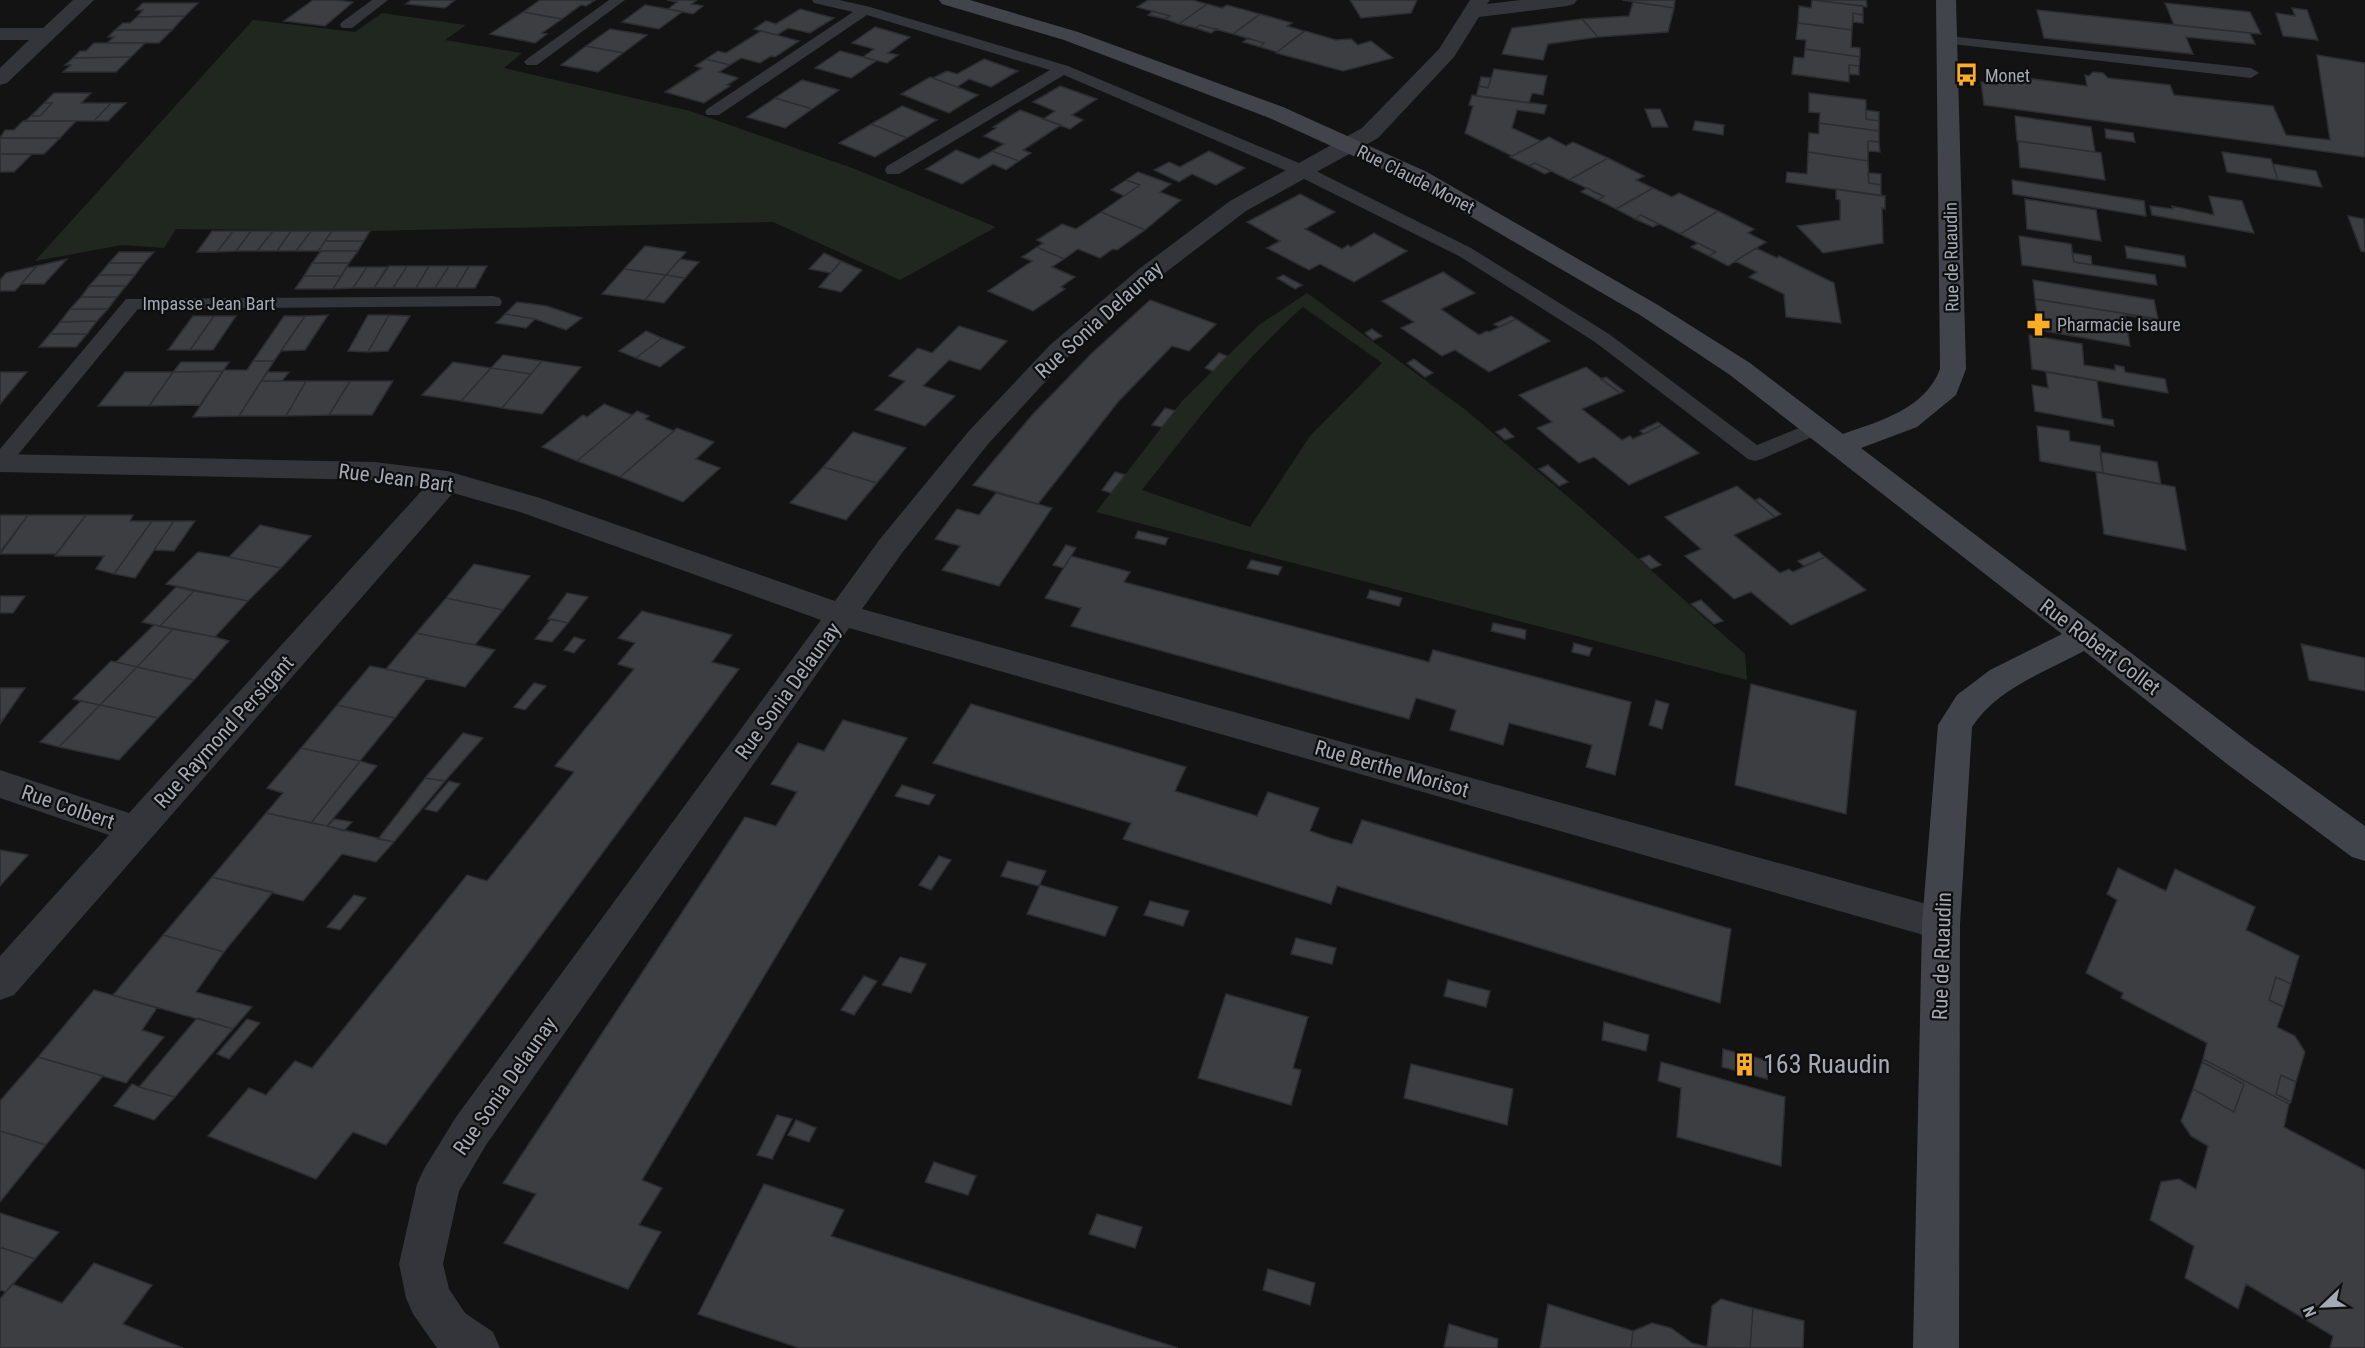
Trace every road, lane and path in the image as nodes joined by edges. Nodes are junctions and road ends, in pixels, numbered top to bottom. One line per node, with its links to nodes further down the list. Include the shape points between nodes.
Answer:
1 (84, 0): 12 (street)
2 (381, 0): 10 (lane)
3 (618, 0): 14 (lane)
4 (819, 0): 9 (lane)
5 (950, 0): 19 (street, Rue Claude Monet, via 1071,36 1163,69)
6 (1567, 0): 8 (street)
7 (1946, 0): 13 (street, Rue de Ruaudin)
8 (1476, 6): 19 (street, Rue Sonia Delaunay, via 1447,53 1370,133)
9 (865, 10): 15 (lane); 18 (lane)
10 (347, 25)
11 (0, 34): 12 (street)
12 (48, 34): 17 (street)
13 (1948, 40): 16 (lane); 23 (street, Rue de Ruaudin, via 1953,369 1946,389 1907,421)
14 (532, 62)
15 (1064, 69): 20 (lane); 21 (lane)
16 (2252, 73)
17 (0, 78)
18 (714, 112)
19 (1348, 145): 20 (street, Rue Sonia Delaunay); 23 (street, Rue Claude Monet, via 1419,177 1649,310 1740,369)
20 (1300, 170): 23 (lane, via 1465,252 1602,338 1755,454); 26 (street, Rue Sonia Delaunay, via 1230,212 1148,274 1059,351 978,438 891,546)
21 (893, 171)
22 (493, 302): 24 (lane, Impasse Jean Bart, via 133,303)
23 (1826, 437): 27 (street, Rue Robert Collet)
24 (0, 463): 25 (street, Rue Jean Bart, via 375,471)
25 (447, 481): 26 (street, Rue Jean Bart, via 530,505); 29 (street, Rue Raymond Persigant)
26 (843, 615): 31 (street, Rue Berthe Morisot); 33 (street, Rue Sonia Delaunay, via 471,1131 439,1184 421,1264 429,1298 448,1329)
27 (2086, 636): 30 (street, Rue Robert Collet); 31 (street, Rue de Ruaudin, via 2002,679 1970,704 1955,725)
28 (0, 783): 29 (street, Rue Colbert)
29 (137, 830): 32 (street, Rue Raymond Persigant)
30 (2365, 846)
31 (1941, 924): 34 (street, Rue de Ruaudin)
32 (0, 983)
33 (477, 1348)
34 (1936, 1348)

